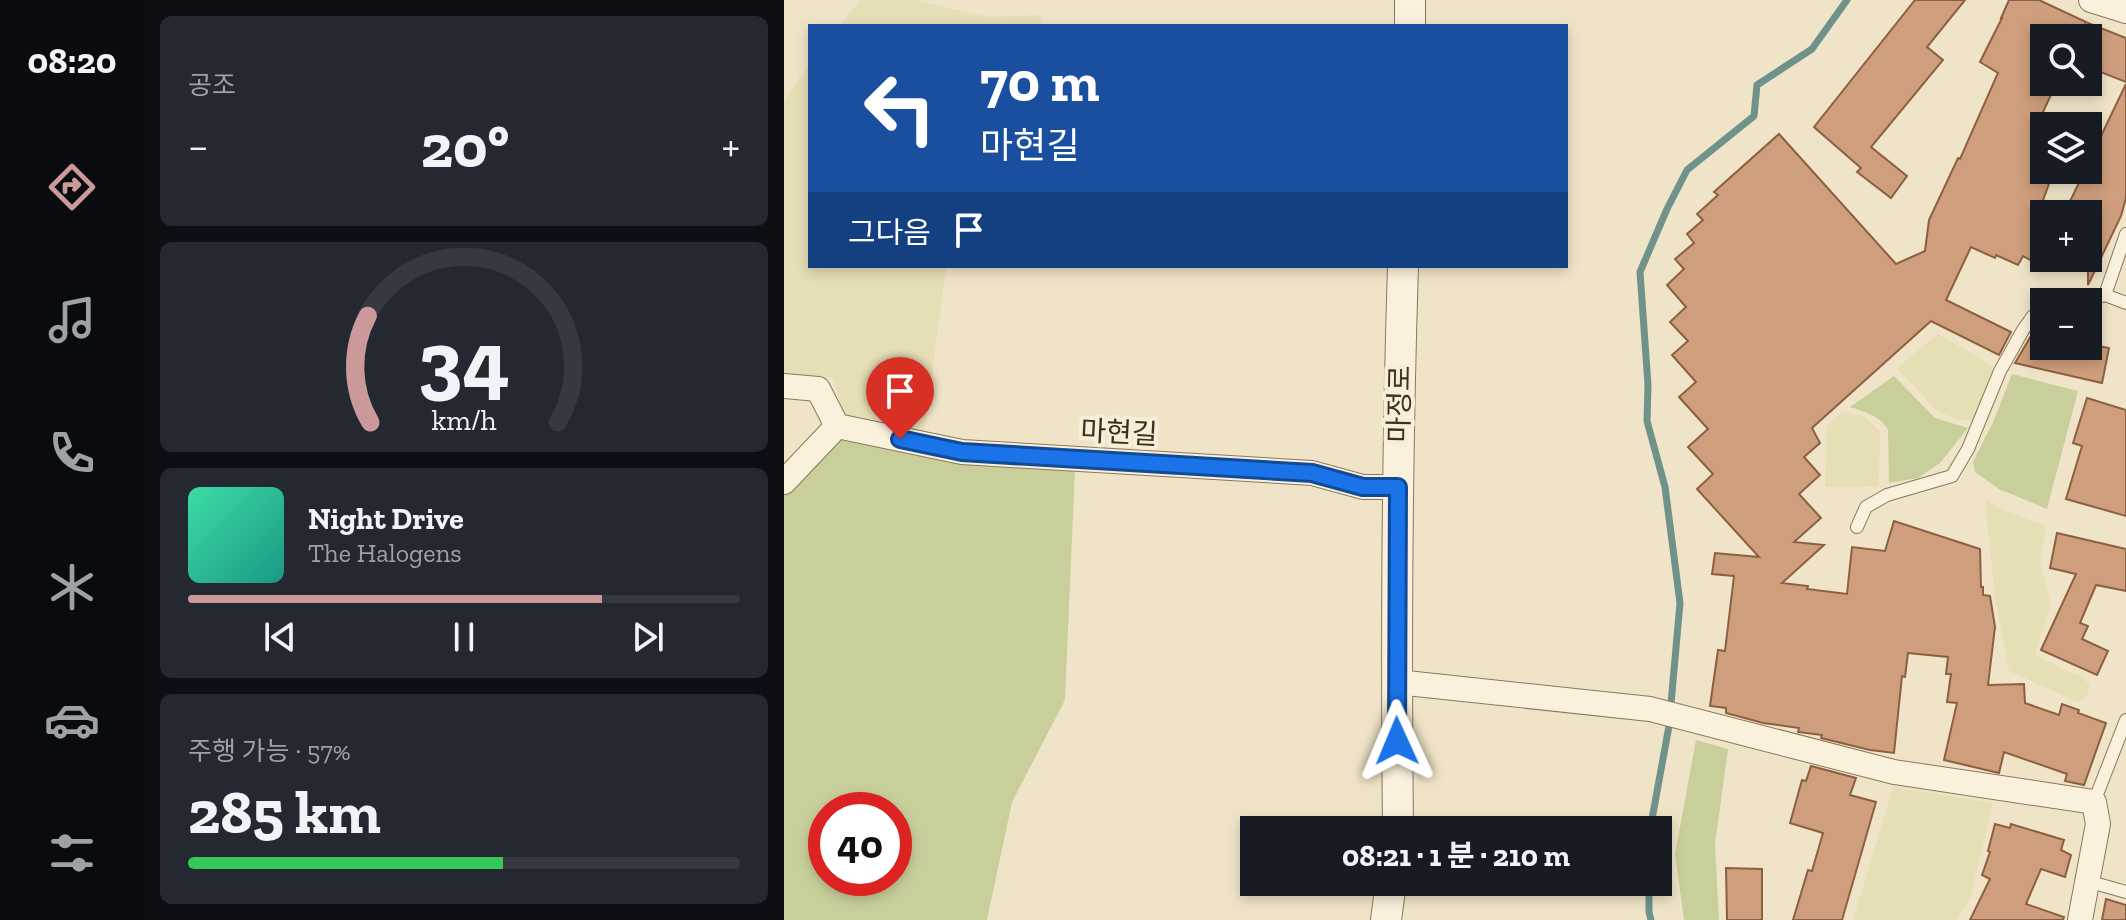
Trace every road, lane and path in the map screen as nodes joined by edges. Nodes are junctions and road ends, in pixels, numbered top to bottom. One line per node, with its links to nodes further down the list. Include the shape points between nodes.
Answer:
1 (1410, 0): 4 (street)
2 (2091, 0): 3 (street)
3 (2126, 11)
4 (1410, 24)
5 (2126, 234): 7 (lane)
6 (1403, 268): 14 (street, 마정로)
7 (2105, 295): 8 (lane); 9 (lane)
8 (2102, 296)
9 (2126, 303)
10 (2030, 320): 15 (lane, via 2000,371 1952,476 1887,495 1866,507)
11 (784, 386): 12 (street, via 818,389)
12 (837, 426): 13 (street); 14 (street, 마현길, via 962,452 1312,473 1363,487)
13 (784, 482)
14 (1398, 487): 16 (street, 마정로)
15 (1857, 527)
16 (1397, 682): 18 (street, via 1650,709 1894,772); 19 (street, 마정로)
17 (2126, 720): 18 (lane)
18 (2094, 802): 20 (street, via 2098,824)
19 (1398, 816)
20 (2087, 881): 21 (lane); 24 (street)
21 (2126, 892)
22 (1389, 896): 23 (street)
23 (1386, 920)
24 (2080, 920)

